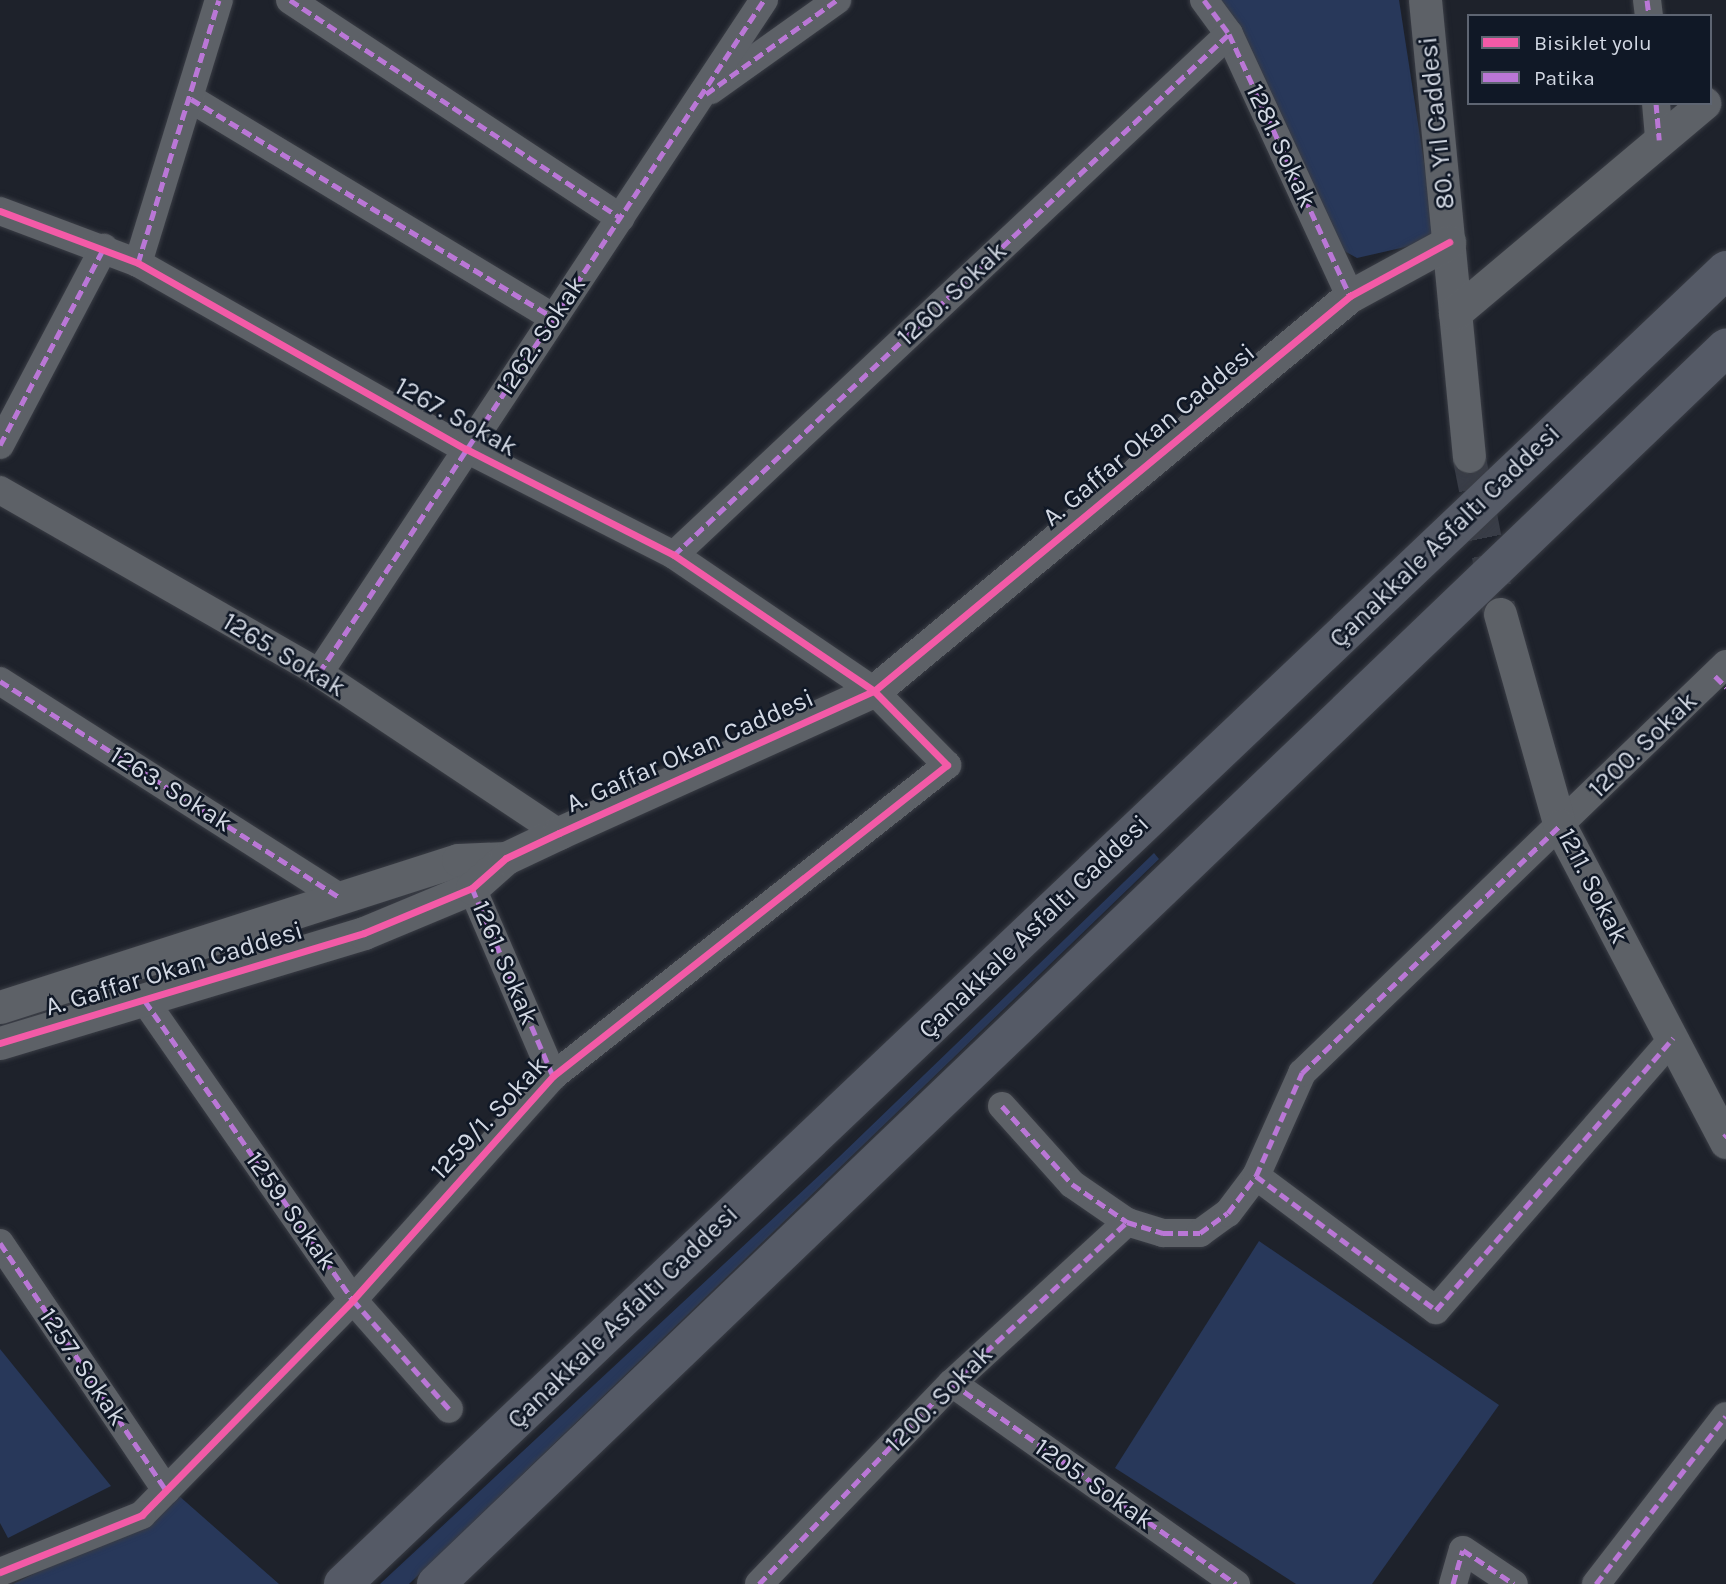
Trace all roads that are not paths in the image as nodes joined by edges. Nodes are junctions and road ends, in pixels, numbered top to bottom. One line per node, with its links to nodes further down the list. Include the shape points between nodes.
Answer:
1 (219, 0): 10 (street)
2 (290, 0): 16 (street)
3 (764, 0): 11 (street, 1262. Sokak)
4 (837, 0): 11 (street)
5 (1204, 0): 7 (street, 1281. Sokak)
6 (1424, 0): 17 (street, 80. Yıl Caddesi)
7 (1229, 33): 21 (street, 1281. Sokak); 29 (street, 1260. Sokak)
8 (1726, 86): 9 (street)
9 (1712, 97)
10 (191, 99): 19 (street); 23 (street)
11 (698, 100): 16 (street, 1262. Sokak)
12 (1656, 105): 14 (street)
13 (1702, 105): 14 (street)
14 (1659, 140): 22 (street)
15 (0, 211): 18 (street, 1267. Sokak)
16 (620, 218): 23 (street, 1262. Sokak)
17 (1449, 242): 21 (street, A. Gaffar Okan Caddesi); 22 (street, 80. Yıl Caddesi)
18 (104, 248): 19 (street, 1267. Sokak); 25 (street)
19 (138, 263): 26 (street, 1267. Sokak)
20 (1726, 270): 57 (highway, Çanakkale Asfaltı Caddesi)
21 (1350, 296): 34 (street, A. Gaffar Okan Caddesi)
22 (1455, 313): 27 (street, 80. Yıl Caddesi)
23 (554, 317): 26 (street, 1262. Sokak)
24 (1726, 348): 58 (highway)
25 (0, 444)
26 (466, 449): 29 (street, 1267. Sokak); 31 (street, 1262. Sokak)
27 (1469, 456)
28 (0, 490): 31 (street, 1265. Sokak)
29 (674, 555): 34 (street, 1267. Sokak)
30 (1500, 614): 36 (street, 1211. Sokak)
31 (319, 673): 37 (street, 1265. Sokak)
32 (1722, 676): 36 (street, 1200. Sokak)
33 (0, 681): 40 (street, 1263. Sokak)
34 (874, 691): 35 (street, 1267. Sokak); 37 (street, A. Gaffar Okan Caddesi)
35 (947, 765): 45 (street, 1259/1. Sokak)
36 (1560, 826): 43 (street, 1211. Sokak); 48 (street, 1200. Sokak, via 1302,1073)
37 (559, 833): 38 (street, A. Gaffar Okan Caddesi)
38 (506, 858): 39 (street, A. Gaffar Okan Caddesi); 40 (street, A. Gaffar Okan Caddesi, via 458,860)
39 (472, 888): 41 (street, A. Gaffar Okan Caddesi, via 364,933); 45 (street, 1261. Sokak)
40 (341, 898): 42 (street, A. Gaffar Okan Caddesi)
41 (145, 1001): 44 (street, A. Gaffar Okan Caddesi); 51 (street, 1259. Sokak)
42 (0, 1007)
43 (1673, 1038): 47 (street, 1211. Sokak); 48 (street, via 1436,1310)
44 (0, 1043)
45 (553, 1076): 51 (street, 1259/1. Sokak)
46 (1002, 1106): 49 (street, 1200. Sokak, via 1072,1184)
47 (1725, 1138)
48 (1256, 1176): 49 (street, 1200. Sokak, via 1228,1213 1200,1233 1163,1233)
49 (1127, 1222): 52 (street, 1200. Sokak)
50 (0, 1243): 55 (street, 1257. Sokak)
51 (353, 1300): 53 (street, 1259. Sokak); 55 (street, 1259/1. Sokak)
52 (952, 1383): 59 (street, 1200. Sokak); 60 (street, 1205. Sokak)
53 (449, 1409)
54 (1726, 1416): 63 (street)
55 (166, 1490): 56 (street, 1259/1. Sokak, via 142,1515)
56 (0, 1572)
57 (343, 1584)
58 (436, 1584)
59 (759, 1584)
60 (1236, 1584)
61 (1452, 1584): 62 (street, via 1463,1550)
62 (1514, 1584)
63 (1596, 1584)

